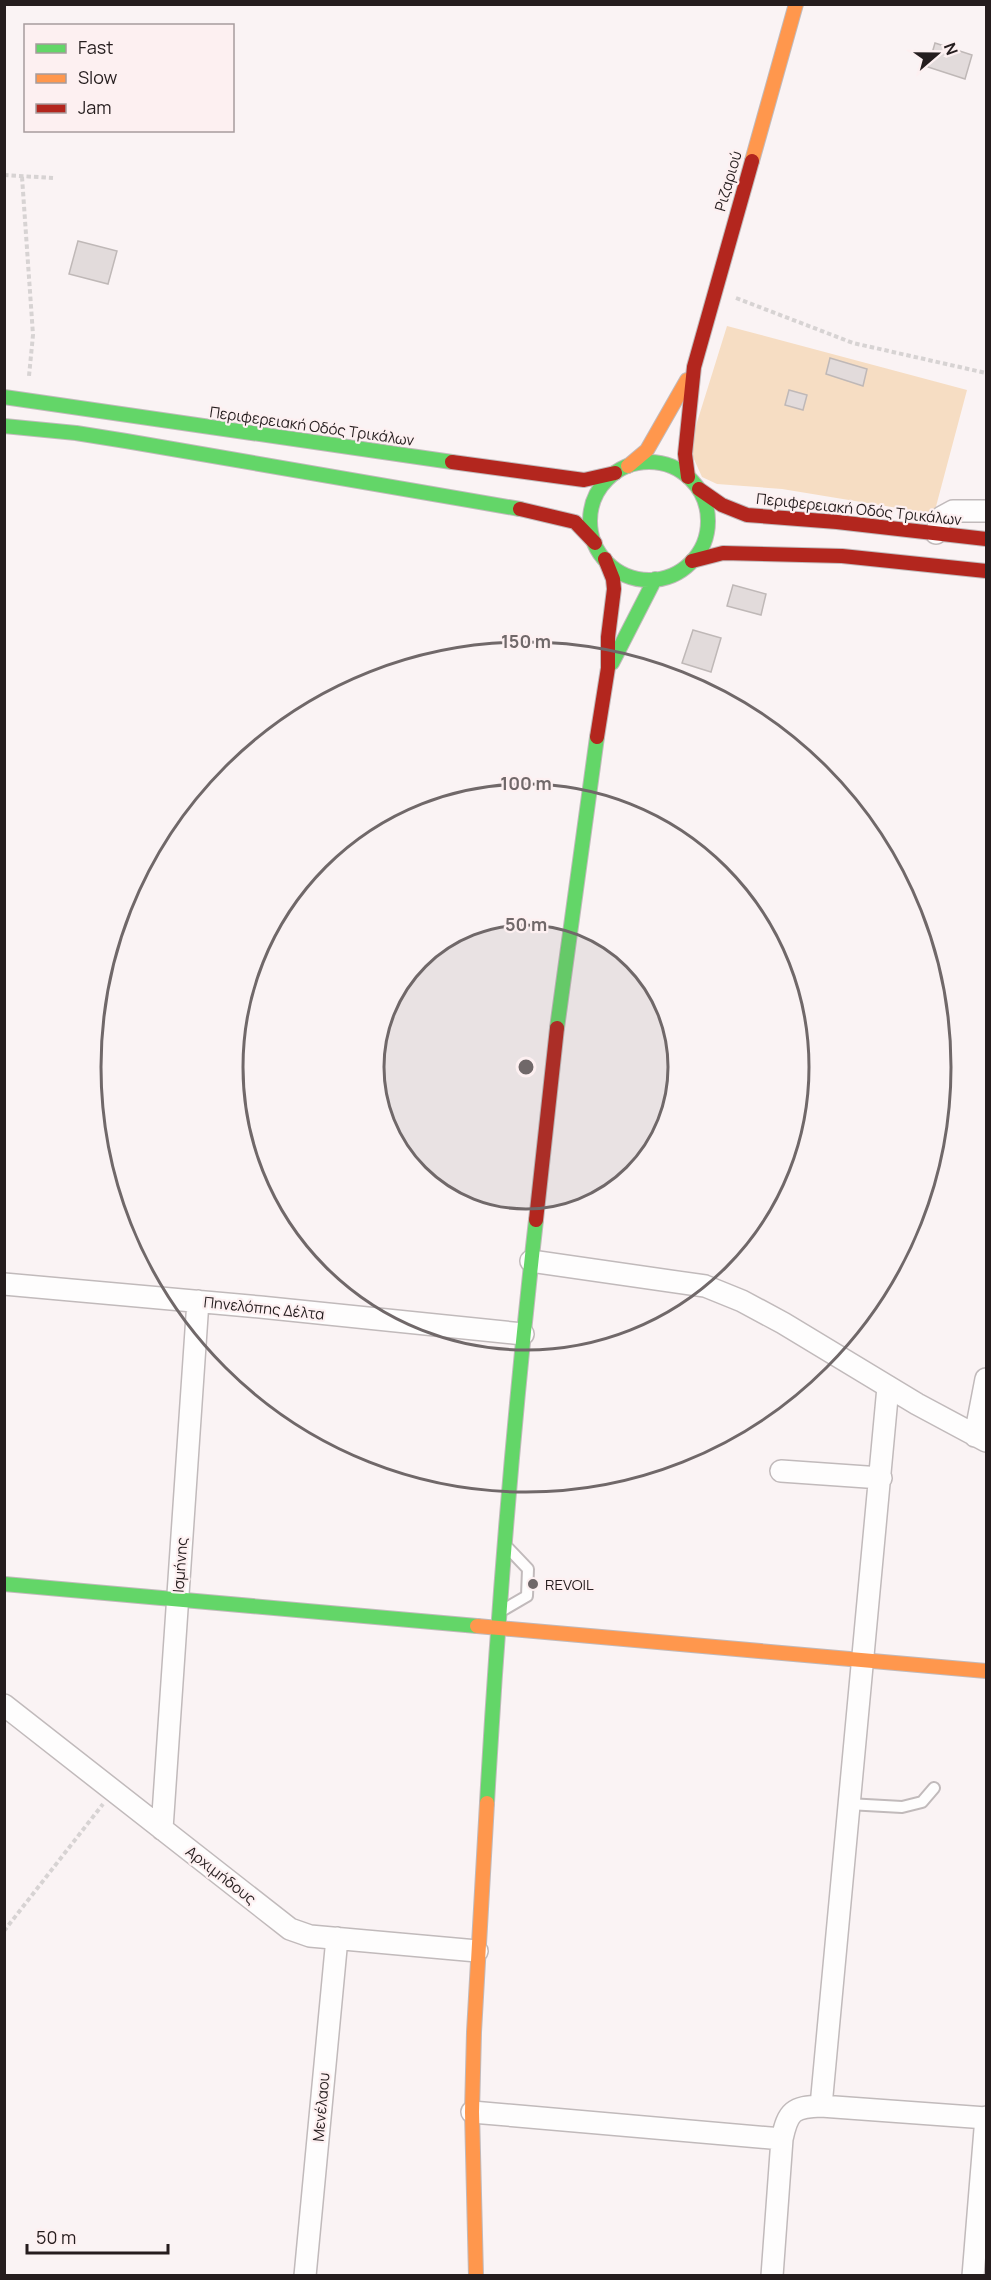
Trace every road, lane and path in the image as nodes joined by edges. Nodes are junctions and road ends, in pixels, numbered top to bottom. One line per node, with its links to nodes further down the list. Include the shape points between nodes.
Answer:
1 (796, 4): 5 (street, Ριζαριού)
2 (4, 175): 3 (path)
3 (22, 177): 4 (path); 9 (path, via 33,335)
4 (53, 178)
5 (716, 291): 6 (street, Ριζαριού); 7 (path, via 853,343)
6 (694, 367): 11 (street, Ριζαριού, via 647,450); 13 (street, Ριζαριού, via 685,454)
7 (987, 373)
8 (4, 397): 9 (street, Περιφερειακή Οδός Τρικάλων)
9 (27, 400): 12 (street, Περιφερειακή Οδός Τρικάλων, via 475,467 573,479 596,479)
10 (4, 426): 18 (street, via 76,433 547,514 575,522)
11 (628, 466): 12 (street); 13 (street, via 660,463)
12 (615, 473): 18 (street, via 595,499 591,514)
13 (688, 477): 14 (street)
14 (699, 489): 16 (street, Περιφερειακή Οδός Τρικάλων, via 722,505 747,515); 20 (street, via 708,519 706,535)
15 (987, 511): 16 (street, via 953,511 942,517)
16 (936, 533): 17 (street, Περιφερειακή Οδός Τρικάλων)
17 (987, 539)
18 (595, 543): 19 (street)
19 (605, 559): 22 (street, via 631,577); 23 (street, via 614,589)
20 (692, 561): 21 (street, via 723,553 842,556); 22 (street, via 678,572)
21 (987, 572)
22 (655, 579): 23 (street)
23 (608, 668): 24 (street, via 564,975)
24 (531, 1261): 27 (street); 29 (street, via 705,1286 783,1323)
25 (4, 1284): 26 (street, Πηνελόπης Δέλτα)
26 (198, 1302): 27 (street, Πηνελόπης Δέλτα); 35 (street, Ισμήνης)
27 (523, 1334): 33 (street)
28 (987, 1379): 30 (street)
29 (888, 1387): 30 (street); 32 (street)
30 (981, 1438)
31 (781, 1471): 32 (street)
32 (881, 1478): 37 (street)
33 (504, 1544): 36 (street); 36 (lane, via 528,1569 527,1596)
34 (4, 1584): 35 (street)
35 (178, 1599): 36 (street); 43 (street, Ισμήνης)
36 (497, 1619): 37 (street); 46 (street)
37 (862, 1660): 38 (street); 42 (street)
38 (987, 1671)
39 (4, 1705): 41 (street, Αρχιμήδους)
40 (934, 1788): 42 (lane, via 922,1802 902,1807)
41 (113, 1791): 43 (street, Αρχιμήδους); 44 (path)
42 (848, 1804): 47 (street)
43 (162, 1829): 45 (street, Αρχιμήδους, via 290,1929 310,1936)
44 (4, 1931)
45 (337, 1938): 46 (street, Αρχιμήδους); 51 (street, Μενέλαου)
46 (477, 1951): 48 (street)
47 (822, 2106): 49 (street); 50 (street, via 791,2112)
48 (472, 2112): 50 (street); 52 (street)
49 (987, 2118): 54 (street)
50 (782, 2139): 53 (street)
51 (305, 2276)
52 (476, 2276)
53 (772, 2276)
54 (973, 2276)

